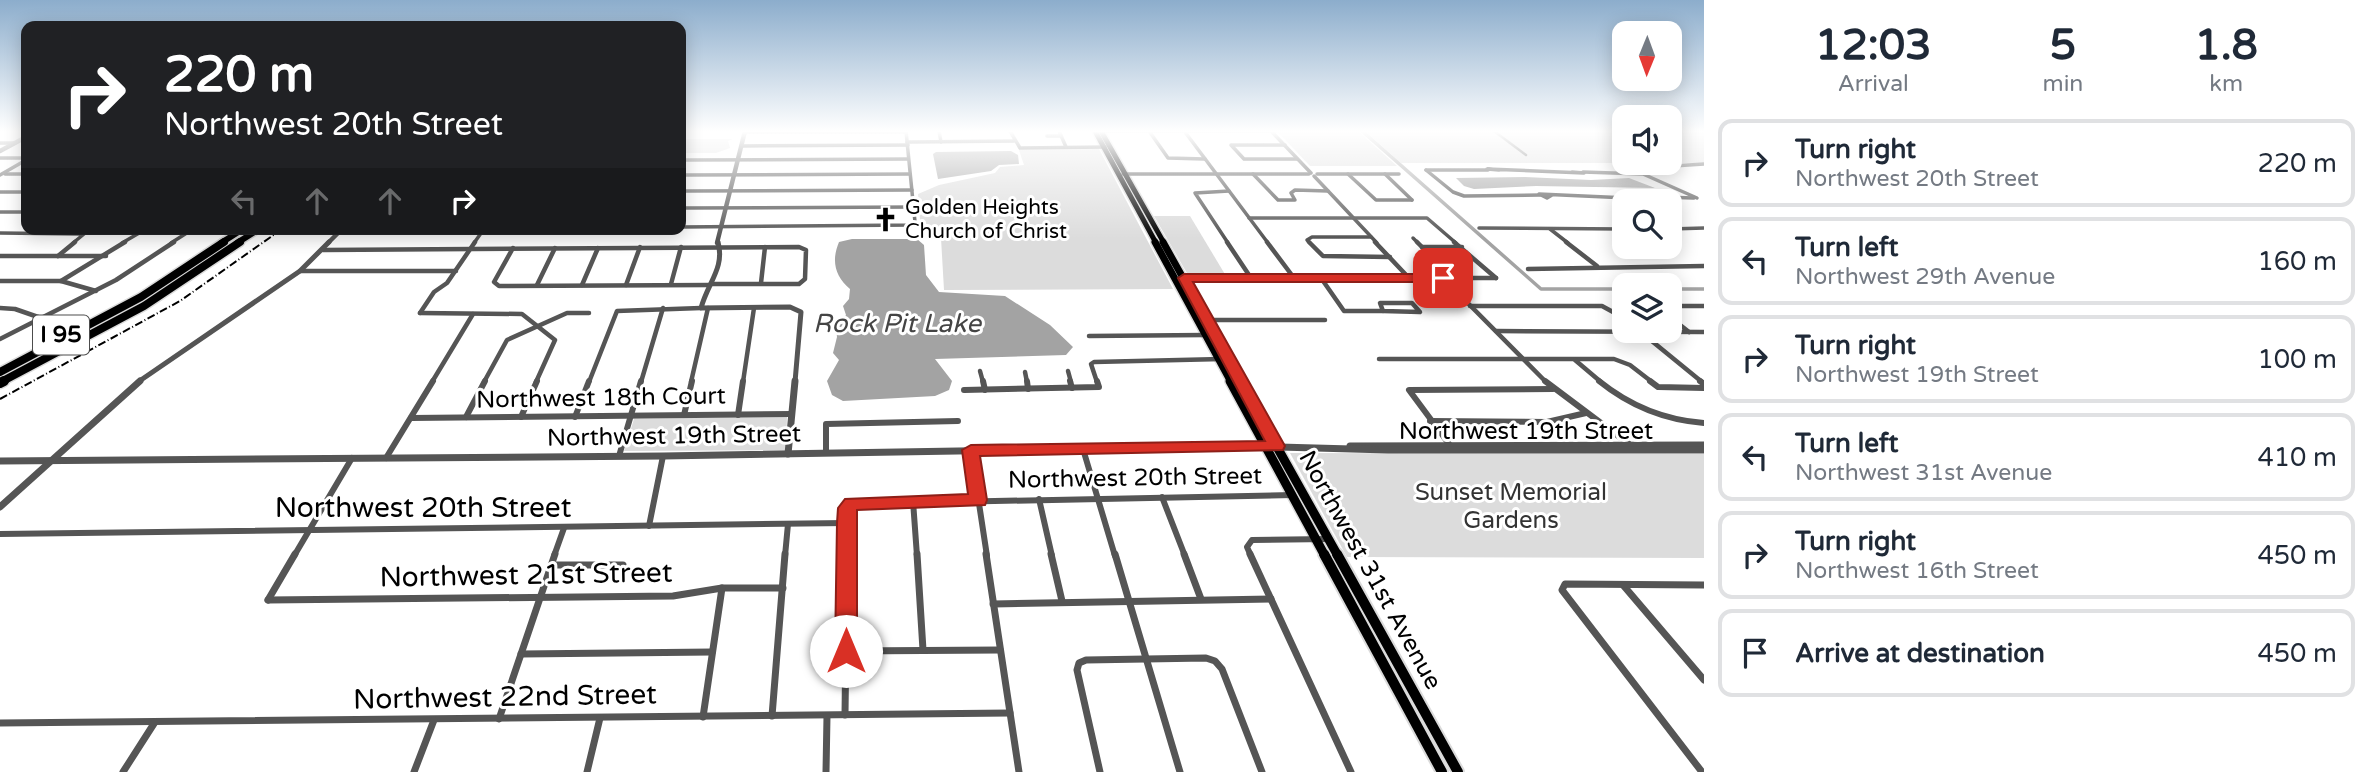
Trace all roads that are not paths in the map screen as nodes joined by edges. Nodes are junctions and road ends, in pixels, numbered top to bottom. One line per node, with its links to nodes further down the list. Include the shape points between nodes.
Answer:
1 (736, 167): 18 (street)
2 (909, 167): 8 (street)
3 (1118, 167): 9 (main road, Northwest 31st Avenue)
4 (1210, 167): 10 (street)
5 (1306, 167): 12 (street)
6 (1612, 170): 28 (street, via 1426,170 1464,197)
7 (21, 174): 16 (street)
8 (910, 174): 18 (street); 20 (street)
9 (1122, 174): 10 (street); 83 (main road, Northwest 31st Avenue); 85 (main road, Northwest 31st Avenue)
10 (1215, 174): 11 (street); 23 (street)
11 (1253, 174): 12 (street); 32 (street)
12 (1313, 174): 13 (street); 24 (street)
13 (1348, 174): 14 (street); 14 (street, via 1376,200 1412,200)
14 (1385, 174): 15 (street)
15 (1399, 174)
16 (1, 175)
17 (686, 175): 18 (street)
18 (734, 175): 22 (street)
19 (1655, 175): 27 (street)
20 (912, 190): 22 (street); 33 (street)
21 (686, 191): 22 (street)
22 (730, 191): 35 (street)
23 (1229, 191): 38 (street); 86 (street, via 1195,193)
24 (1328, 191): 32 (street, via 1295,190 1291,193 1295,200); 39 (street)
25 (0, 192): 26 (street)
26 (21, 192)
27 (1687, 192): 31 (street); 31 (street, via 1697,198)
28 (1540, 195): 29 (street)
29 (1552, 195): 30 (street)
30 (1612, 197)
31 (1682, 198)
32 (1274, 199)
33 (914, 207): 35 (street); 40 (street)
34 (686, 208): 35 (street)
35 (726, 208): 42 (street)
36 (0, 212): 37 (street)
37 (21, 212)
38 (1249, 218): 39 (street); 87 (street)
39 (1353, 218): 59 (street); 67 (street, via 1432,220)
40 (915, 224): 42 (street)
41 (686, 227): 42 (street)
42 (721, 227): 64 (street)
43 (1479, 228): 44 (street)
44 (1550, 229): 45 (street); 78 (street)
45 (1612, 229)
46 (1682, 229): 47 (street)
47 (1704, 229)
48 (0, 233): 49 (street)
49 (21, 233)
50 (83, 235): 74 (street)
51 (137, 235): 75 (street)
52 (184, 235): 99 (street)
53 (228, 235): 133 (highway, I 95, via 120,302)
54 (234, 235): 136 (highway, via 134,300)
55 (243, 235): 61 (highway)
56 (250, 235): 84 (highway, I 95)
57 (337, 235): 72 (street)
58 (480, 235): 71 (street)
59 (1371, 237): 77 (street); 77 (street, via 1308,238 1323,256)
60 (1413, 238): 66 (street)
61 (228, 246): 84 (highway); 138 (highway, via 122,313)
62 (640, 247): 63 (street); 70 (street); 97 (street)
63 (681, 247): 64 (street); 98 (street)
64 (719, 247): 65 (street); 94 (street, via 722,251)
65 (765, 247): 93 (street); 93 (street, via 804,248 803,282)
66 (1422, 247): 67 (street); 76 (street)
67 (1462, 247): 90 (street, via 1496,278)
68 (513, 248): 69 (street); 71 (street); 95 (street, via 494,282)
69 (555, 248): 70 (street); 95 (street)
70 (598, 248): 96 (street)
71 (471, 249): 72 (street); 82 (street)
72 (323, 250): 81 (street)
73 (0, 256): 74 (street)
74 (58, 256): 75 (street)
75 (106, 256): 92 (street)
76 (1431, 256)
77 (1390, 257): 89 (street)
78 (1597, 266): 79 (street); 80 (street)
79 (1704, 266)
80 (1528, 269)
81 (300, 271): 82 (street); 173 (street, via 140,380)
82 (456, 271): 110 (street)
83 (1173, 273): 85 (main road); 114 (main road, Northwest 31st Avenue)
84 (191, 277): 139 (highway, I 95)
85 (1184, 278): 86 (street); 114 (main road, Northwest 31st Avenue)
86 (1251, 278): 87 (street)
87 (1294, 278): 88 (street)
88 (1321, 278): 89 (street); 109 (street, via 1344,311)
89 (1409, 278): 90 (street)
90 (1443, 278): 100 (street)
91 (0, 281): 92 (street)
92 (61, 281): 99 (street)
93 (761, 283): 94 (street)
94 (711, 284): 98 (street); 105 (street)
95 (537, 285): 96 (street)
96 (582, 285): 97 (street)
97 (626, 285): 98 (street)
98 (671, 285)
99 (96, 291): 113 (street)
100 (1470, 306): 108 (street); 118 (street)
101 (1682, 306): 102 (street)
102 (1704, 306)
103 (0, 308): 113 (street)
104 (663, 308): 105 (street); 151 (street, via 622,309 613,316); 152 (street)
105 (701, 308): 106 (street)
106 (708, 308): 107 (street); 149 (street)
107 (754, 308): 148 (street, via 801,312); 150 (street)
108 (1612, 310)
109 (1383, 311): 109 (street, via 1408,312 1420,312 1412,303 1380,303)
110 (420, 313): 112 (street)
111 (589, 313): 116 (street, via 569,313)
112 (473, 314): 116 (street, via 523,314); 155 (street)
113 (42, 318): 125 (street)
114 (1202, 320): 115 (street); 123 (main road, Northwest 31st Avenue); 128 (main road, Northwest 31st Avenue)
115 (1325, 320)
116 (540, 325): 153 (street, via 507,340); 154 (street, via 555,340)
117 (1682, 326): 121 (street)
118 (1496, 331): 119 (street); 130 (street)
119 (1612, 331)
120 (1682, 332): 121 (street)
121 (1689, 332): 122 (street)
122 (1704, 332)
123 (1205, 335): 124 (street); 127 (main road, Northwest 31st Avenue)
124 (1089, 336)
125 (0, 339)
126 (1654, 343): 140 (street)
127 (1218, 359): 128 (street); 132 (street); 160 (main road, Northwest 31st Avenue)
128 (1228, 359): 161 (main road, Northwest 31st Avenue)
129 (1379, 359): 130 (street)
130 (1523, 359): 131 (street); 144 (street)
131 (1574, 359): 140 (street, via 1623,361 1658,387); 158 (street, via 1622,399 1671,418)
132 (1094, 362): 141 (street)
133 (0, 366)
134 (980, 371): 146 (street)
135 (1068, 371): 142 (street)
136 (0, 372)
137 (1025, 372): 143 (street)
138 (0, 378)
139 (0, 383)
140 (1704, 386)
141 (1099, 387): 142 (street)
142 (1072, 388): 143 (street)
143 (1028, 389): 146 (street)
144 (1553, 389): 147 (street); 157 (street, via 1409,390)
145 (964, 390): 146 (street)
146 (985, 390)
147 (1586, 413): 157 (street, via 1547,422); 159 (street)
148 (792, 414): 150 (street, Northwest 18th Court); 167 (street)
149 (684, 415): 150 (street, Northwest 18th Court); 152 (street, Northwest 18th Court)
150 (738, 415)
151 (575, 416): 152 (street, Northwest 18th Court); 154 (street, Northwest 18th Court)
152 (629, 416): 168 (street)
153 (466, 417): 154 (street, Northwest 18th Court); 155 (street, Northwest 18th Court)
154 (521, 417)
155 (411, 418): 171 (street)
156 (958, 421): 166 (street, via 826,424)
157 (1430, 421): 162 (street)
158 (1701, 423)
159 (1629, 444): 162 (street, Northwest 19th Street); 163 (street, Northwest 19th Street)
160 (1266, 446): 161 (street, Northwest 19th Street); 164 (street, Northwest 19th Street); 174 (main road, Northwest 31st Avenue)
161 (1276, 446): 162 (street, Northwest 19th Street); 188 (main road, Northwest 31st Avenue)
162 (1452, 448): 163 (street, Northwest 19th Street)
163 (1704, 448)
164 (1083, 449): 165 (street, Northwest 19th Street); 176 (street)
165 (971, 450): 166 (street, Northwest 19th Street); 178 (street)
166 (826, 453): 167 (street, Northwest 19th Street)
167 (788, 454): 169 (street, Northwest 19th Street)
168 (619, 456): 169 (street, Northwest 19th Street); 171 (street, Northwest 19th Street)
169 (663, 456): 183 (street)
170 (352, 458): 171 (street, Northwest 19th Street); 173 (street, Northwest 19th Street); 185 (street)
171 (386, 458)
172 (0, 460): 173 (street, Northwest 19th Street)
173 (50, 460): 180 (street)
174 (1293, 495): 175 (street, Northwest 20th Street); 187 (main road, Northwest 31st Avenue)
175 (1162, 497): 176 (street, Northwest 20th Street); 197 (street)
176 (1098, 498): 177 (street, Northwest 20th Street); 199 (street)
177 (1039, 499): 178 (street, Northwest 20th Street); 198 (street)
178 (978, 500): 179 (street, Northwest 20th Street); 200 (street)
179 (913, 501): 181 (street, Northwest 20th Street, via 852,504); 201 (street)
180 (0, 507)
181 (847, 523): 182 (street, Northwest 20th Street); 203 (street)
182 (788, 524): 183 (street, Northwest 20th Street); 194 (street)
183 (649, 526): 184 (street, Northwest 20th Street)
184 (564, 528): 185 (street, Northwest 20th Street); 189 (street)
185 (309, 529): 186 (street, Northwest 20th Street); 195 (street, Northwest 21st Street, via 268,600)
186 (0, 534)
187 (1317, 539): 188 (street); 196 (street, via 1248,542); 227 (main road, Northwest 31st Avenue)
188 (1329, 539): 228 (main road, Northwest 31st Avenue)
189 (551, 565): 190 (street); 195 (street)
190 (623, 565)
191 (1623, 584): 192 (street); 207 (street); 229 (street, via 1565,584 1562,590)
192 (1704, 585)
193 (722, 588): 194 (street, Northwest 21st Street); 195 (street, Northwest 21st Street, via 673,596); 204 (street)
194 (783, 588): 210 (street)
195 (539, 598): 205 (street)
196 (1271, 599): 197 (street); 226 (street)
197 (1201, 600): 199 (street)
198 (1062, 601): 199 (street); 200 (street)
199 (1130, 601): 206 (street)
200 (993, 604): 202 (street)
201 (923, 650): 202 (street); 203 (street)
202 (1000, 650): 208 (street)
203 (846, 651): 209 (street)
204 (712, 652): 205 (street); 212 (street)
205 (521, 654): 214 (street)
206 (1146, 659): 223 (street, via 1079,663); 224 (street); 225 (street, via 1215,661)
207 (1704, 680)
208 (1010, 713): 209 (street, Northwest 22nd Street); 222 (street)
209 (845, 715): 211 (street, Northwest 22nd Street)
210 (772, 716): 211 (street, Northwest 22nd Street); 212 (street, Northwest 22nd Street)
211 (827, 716): 221 (street)
212 (703, 717): 213 (street, Northwest 22nd Street)
213 (600, 718): 214 (street, Northwest 22nd Street); 220 (street)
214 (499, 719): 215 (street, Northwest 22nd Street)
215 (435, 720): 217 (street, Northwest 22nd Street); 219 (street)
216 (0, 723): 217 (street, Northwest 22nd Street)
217 (155, 723): 218 (street)
218 (123, 772)
219 (414, 772)
220 (587, 772)
221 (826, 772)
222 (1019, 772)
223 (1100, 772)
224 (1180, 772)
225 (1262, 772)
226 (1352, 772)
227 (1442, 772)
228 (1458, 772)
229 (1702, 772)

